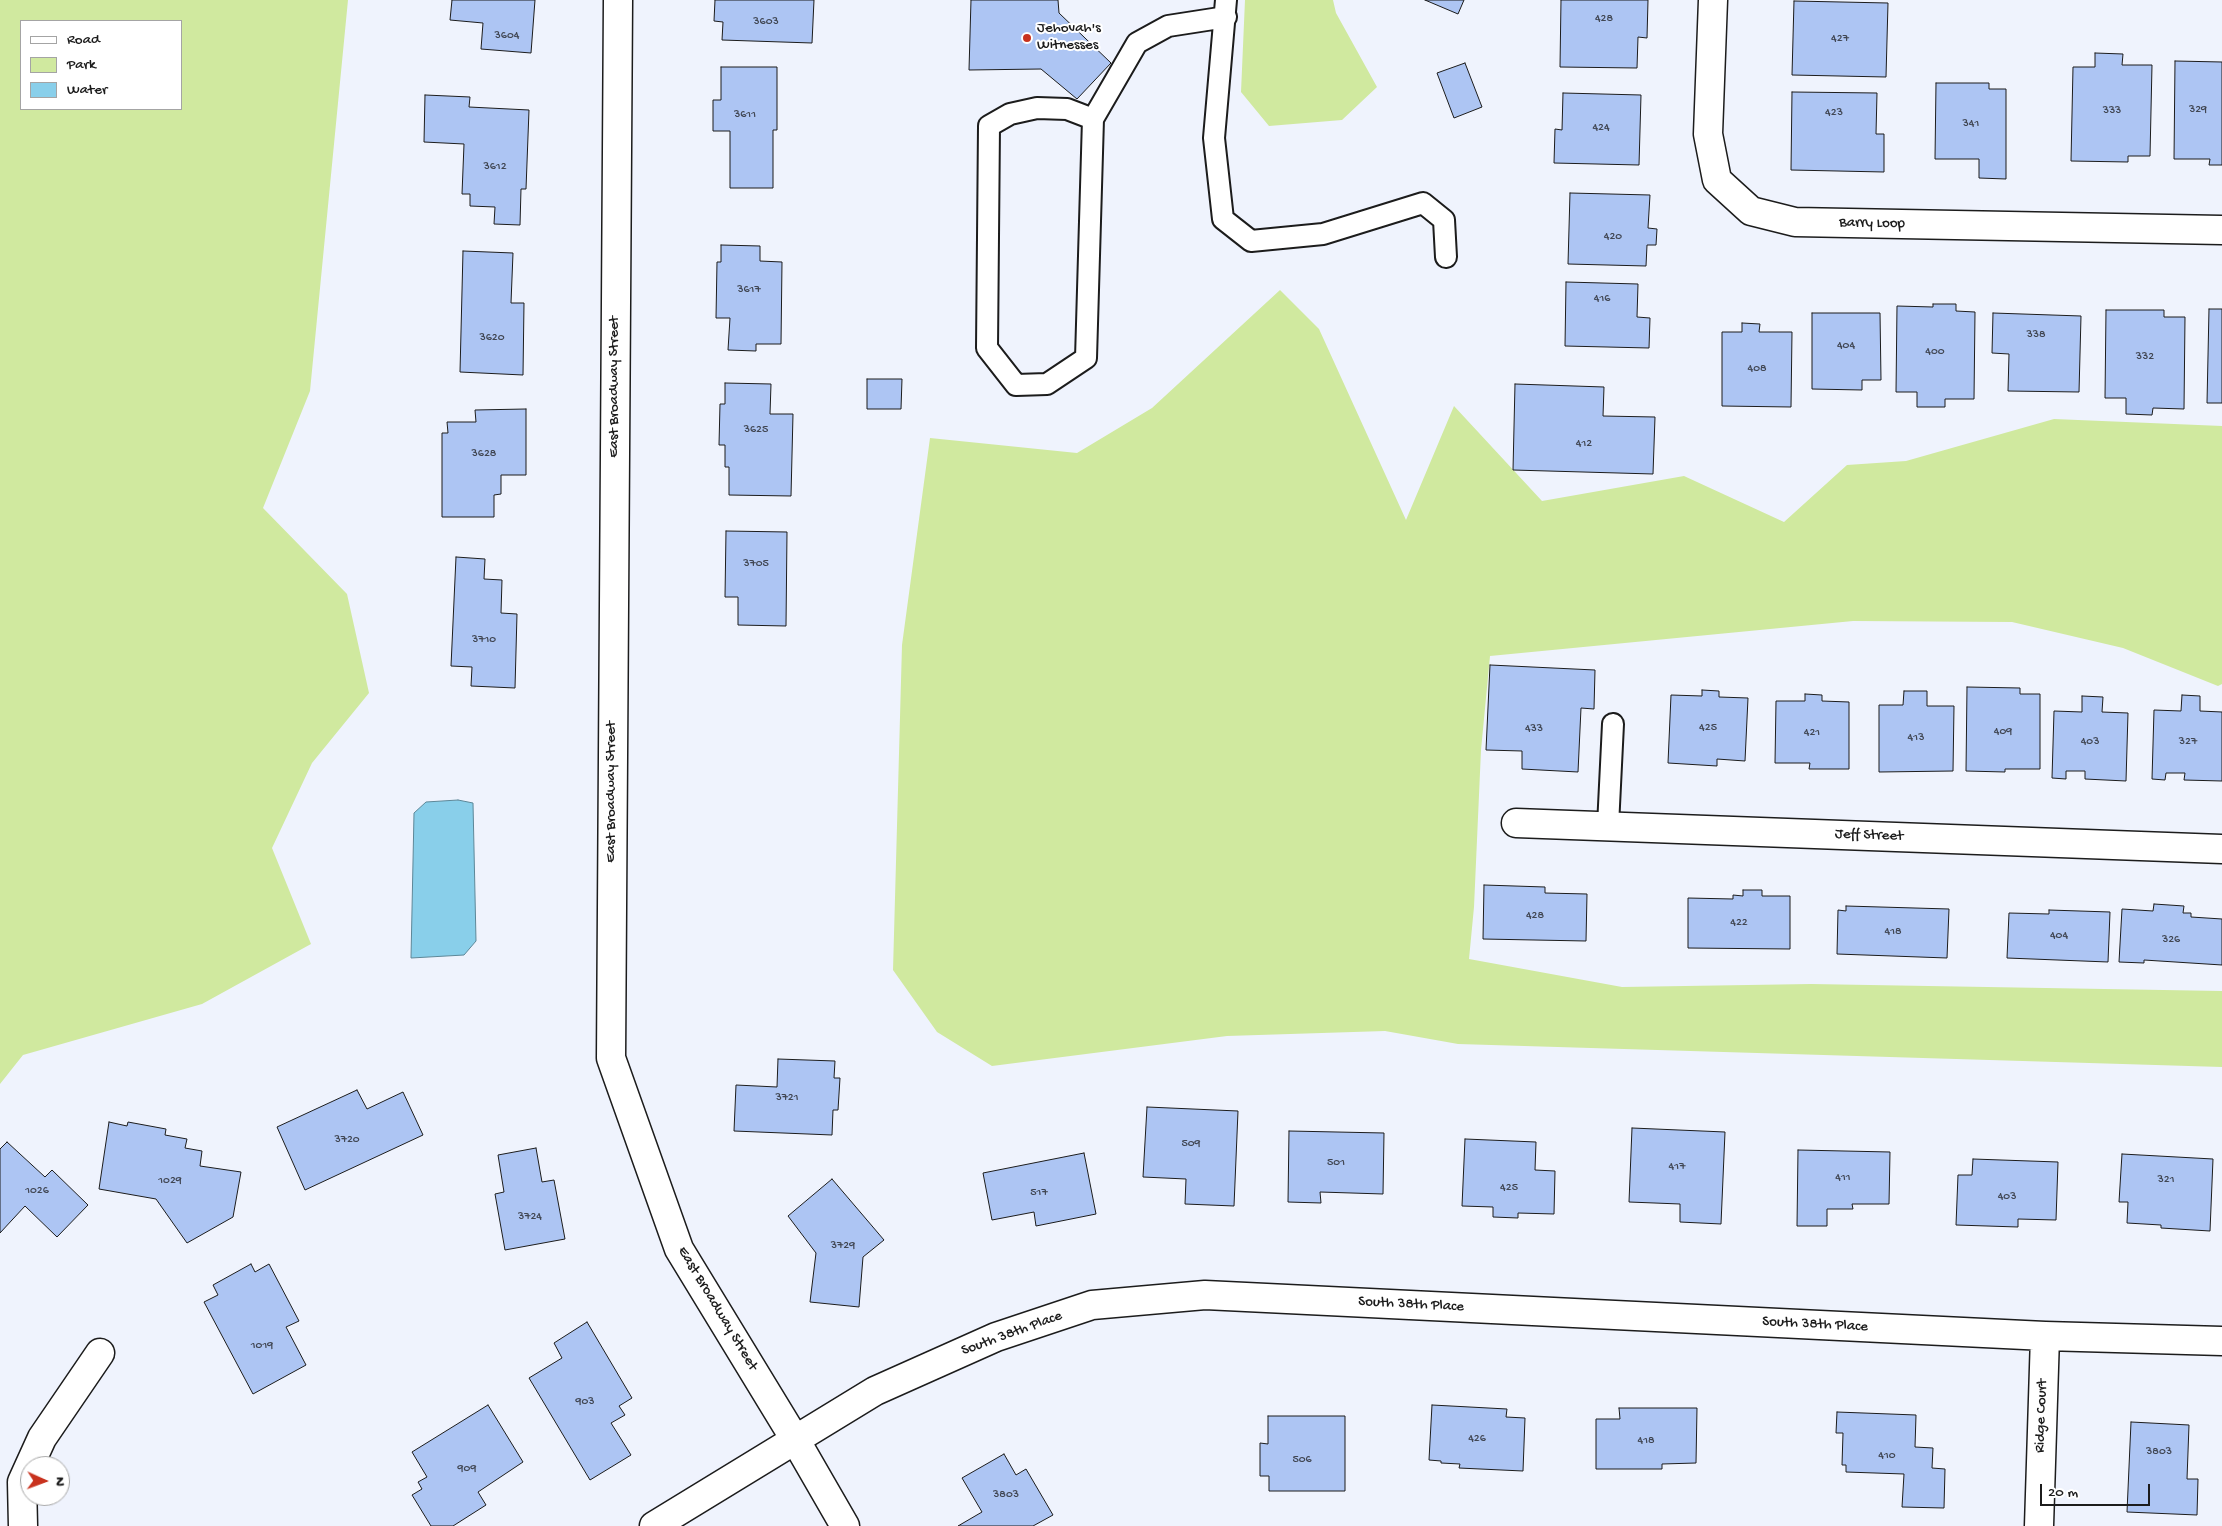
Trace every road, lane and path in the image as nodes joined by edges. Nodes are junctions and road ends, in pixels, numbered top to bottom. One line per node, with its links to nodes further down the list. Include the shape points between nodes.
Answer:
1 (618, 0): 14 (street, East Broadway Street, via 611,1058 679,1249)
2 (1713, 0): 5 (street, Barry Loop, via 1708,134 1717,180 1751,211 1796,222)
3 (1226, 8): 4 (lane, via 1168,26 1137,43); 6 (lane, via 1214,138 1223,219 1251,242 1322,234 1423,203 1444,220)
4 (1093, 119): 4 (lane, via 1067,109 1037,108 1010,114 989,126 987,348 1016,385 1047,384 1086,358)
5 (2222, 230)
6 (1446, 257)
7 (1613, 724): 9 (lane)
8 (1516, 823): 9 (street, Jeff Street)
9 (1608, 826): 10 (street, Jeff Street)
10 (2222, 849)
11 (2045, 1336): 12 (street, South 38th Place); 14 (street, South 38th Place, via 1205,1295 1092,1306 996,1337 875,1391); 18 (street, Ridge Court)
12 (2222, 1341)
13 (100, 1353): 15 (street, via 42,1438 22,1482)
14 (796, 1441): 16 (street, South 38th Place); 17 (street, East Broadway Street)
15 (23, 1526)
16 (654, 1526)
17 (845, 1526)
18 (2039, 1526)

